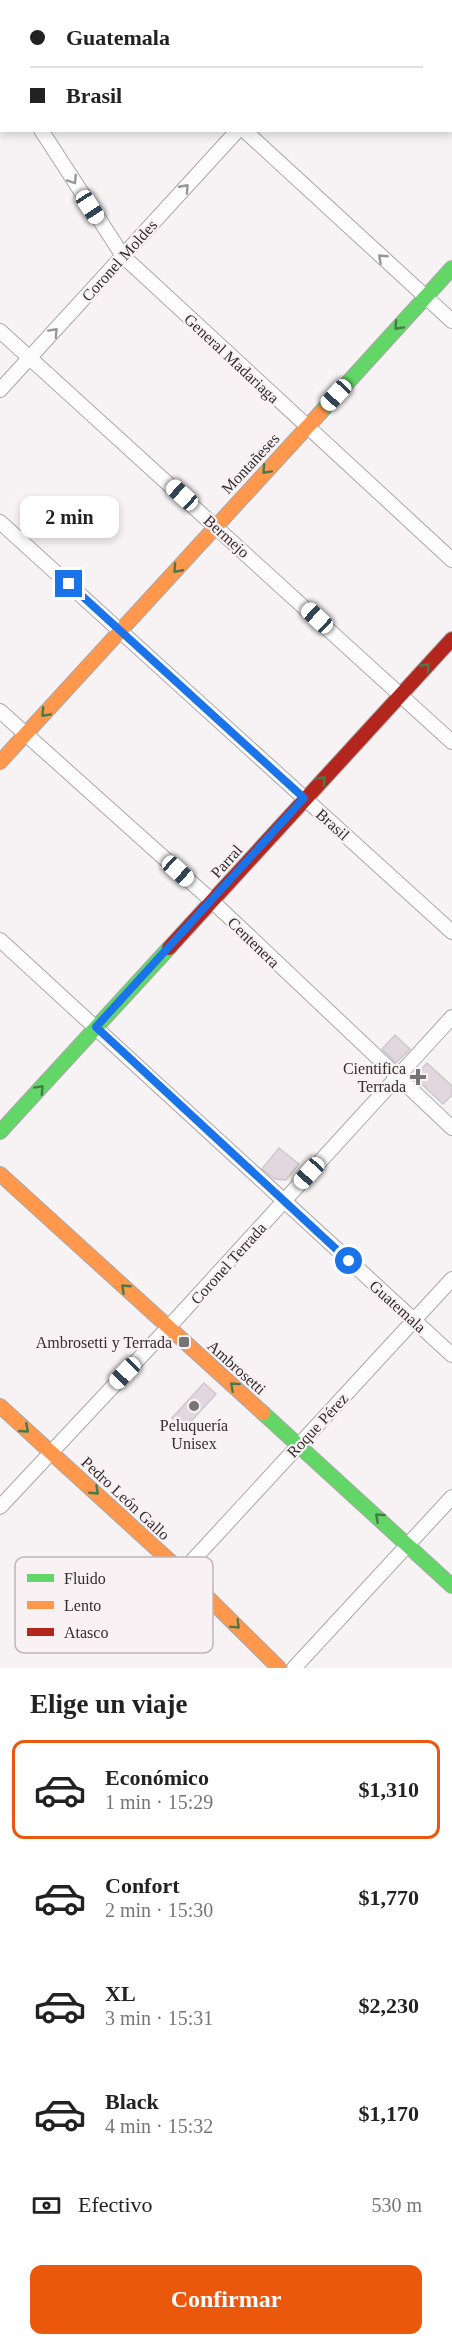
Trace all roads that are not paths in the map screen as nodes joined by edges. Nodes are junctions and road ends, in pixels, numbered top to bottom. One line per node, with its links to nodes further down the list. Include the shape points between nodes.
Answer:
1 (42, 132): 4 (street, General Madariaga, one-way to 4)
2 (236, 132): 4 (street, Coronel Moldes, one-way to 2)
3 (246, 132): 6 (street, one-way to 3)
4 (123, 256): 9 (street, Coronel Moldes, one-way to 4); 11 (street, General Madariaga)
5 (452, 268): 6 (street, Montañeses)
6 (425, 297): 7 (street); 11 (street, Montañeses, one-way to 11)
7 (452, 321)
8 (0, 331): 9 (street, Bermejo)
9 (29, 358): 10 (street, Coronel Moldes); 13 (street, Bermejo)
10 (0, 390)
11 (306, 427): 13 (street, Montañeses, one-way to 13); 14 (street, General Madariaga)
12 (0, 522): 15 (street, Brasil)
13 (216, 526): 15 (street, Montañeses, one-way to 15); 17 (street, Bermejo)
14 (452, 560)
15 (121, 631): 19 (street, Montañeses, one-way to 19); 22 (street, Brasil)
16 (452, 639): 17 (street, Parral, one-way to 16)
17 (401, 695): 20 (street, Bermejo); 22 (street, Parral, one-way to 17)
18 (0, 711): 19 (street, Centenera)
19 (26, 734): 21 (street, Montañeses); 23 (street, Centenera)
20 (452, 742)
21 (0, 762)
22 (304, 798): 23 (street, Parral); 24 (street, Brasil)
23 (212, 901): 27 (street, Parral); 28 (street, Centenera)
24 (452, 932)
25 (0, 940): 27 (street, Guatemala)
26 (452, 1017): 28 (street, Coronel Terrada)
27 (96, 1027): 30 (street, Parral, one-way to 27); 32 (street, Guatemala)
28 (396, 1077): 29 (street, Centenera); 32 (street, Coronel Terrada)
29 (452, 1128)
30 (0, 1131)
31 (0, 1174): 35 (street, Ambrosetti, one-way to 31)
32 (283, 1202): 34 (street, Guatemala); 35 (street, Coronel Terrada)
33 (452, 1279): 34 (street, Roque Pérez)
34 (414, 1320): 36 (street, Guatemala); 38 (street, Roque Pérez)
35 (168, 1328): 38 (street, Ambrosetti, one-way to 35); 39 (street, Coronel Terrada)
36 (452, 1355)
37 (0, 1406): 39 (street, Pedro León Gallo, one-way to 39)
38 (299, 1444): 42 (street, Ambrosetti, one-way to 38); 44 (street, Roque Pérez)
39 (52, 1451): 41 (street, Coronel Terrada); 43 (street, Pedro León Gallo, one-way to 43)
40 (452, 1497): 42 (street)
41 (0, 1507)
42 (409, 1545): 45 (street, Ambrosetti); 48 (street)
43 (166, 1557)
44 (196, 1557)
45 (452, 1586)
46 (213, 1603): 47 (street, Pedro León Gallo, one-way to 47)
47 (279, 1668)
48 (294, 1668)

